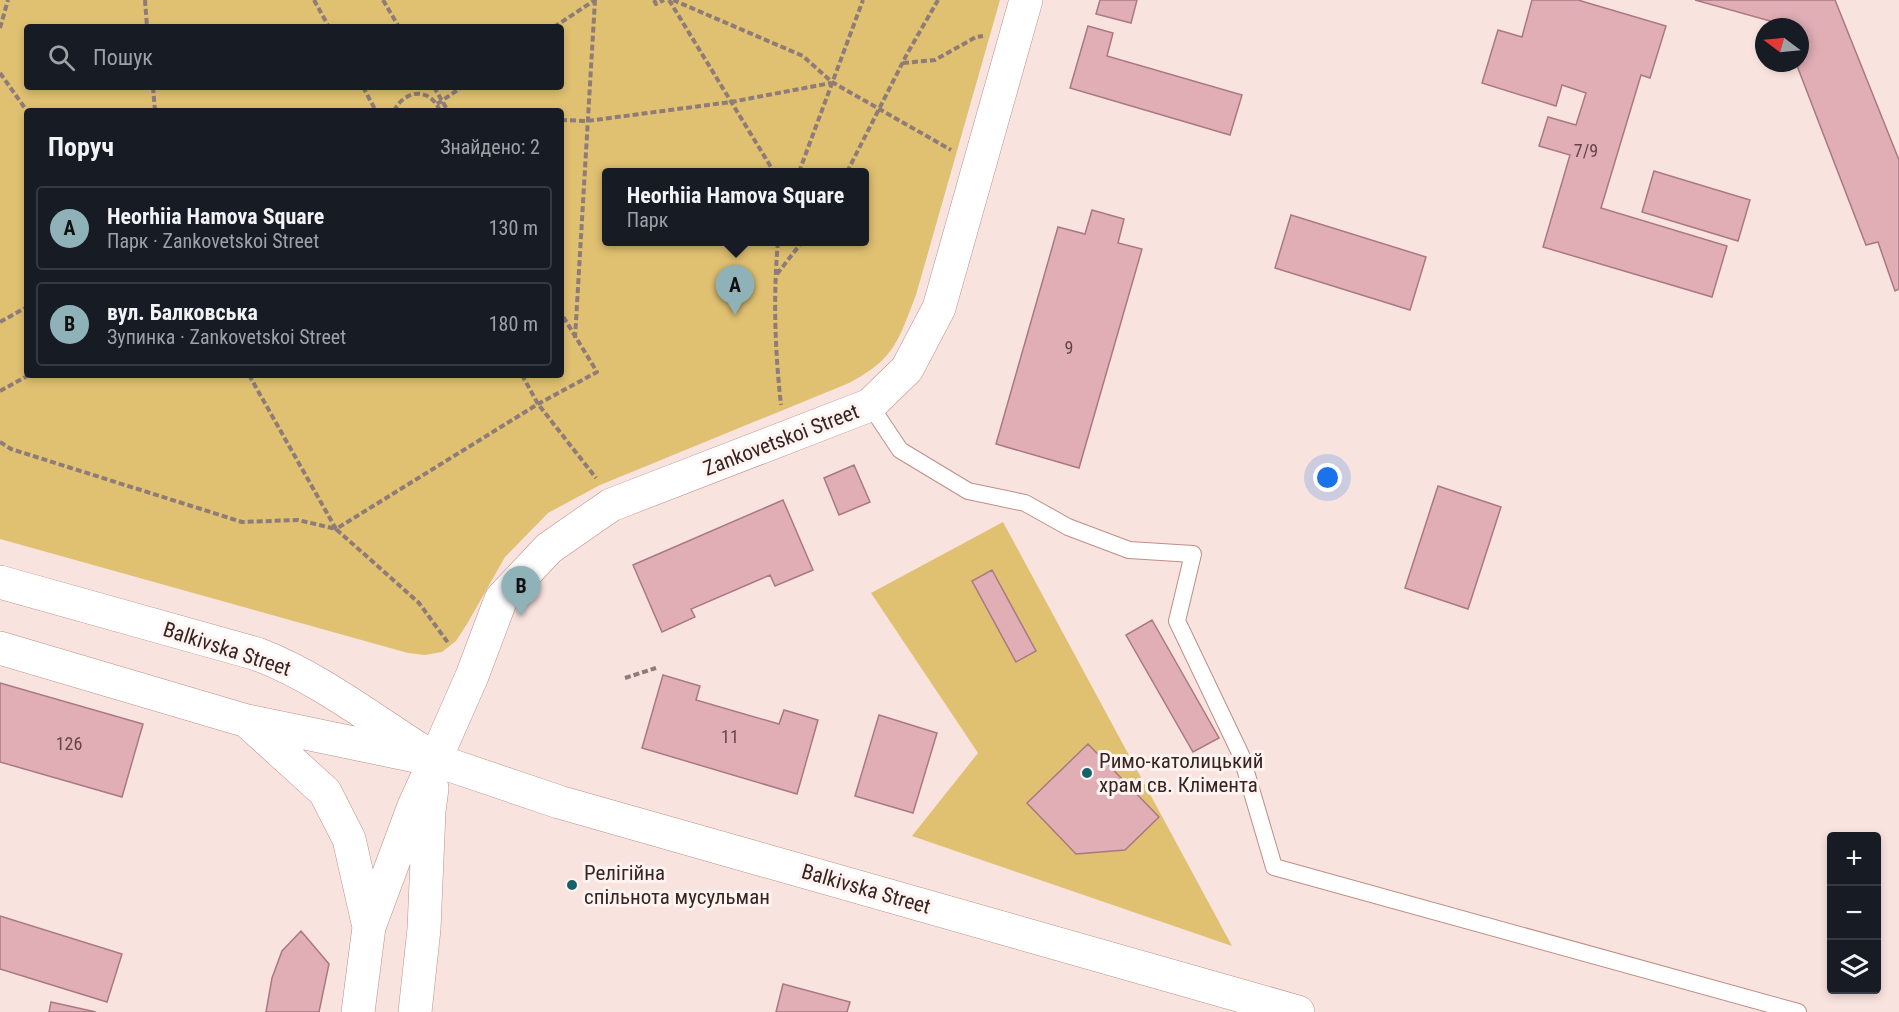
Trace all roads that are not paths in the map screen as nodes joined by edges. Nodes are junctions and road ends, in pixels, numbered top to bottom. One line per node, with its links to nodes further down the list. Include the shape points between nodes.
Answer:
1 (1026, 0): 2 (street, Zankovetskoi Street, via 939,308 907,369)
2 (870, 405): 6 (street, Zankovetskoi Street, via 611,505 549,548 501,599); 11 (lane, via 900,450 968,491 1025,503 1068,527 1128,550 1193,554 1177,621 1241,755 1274,867)
3 (0, 582): 6 (street, Balkivska Street, via 284,664)
4 (0, 648): 5 (street, Balkivska Street)
5 (247, 722): 6 (street, Balkivska Street); 7 (street, via 325,792 349,839)
6 (435, 760): 7 (street, Zankovetskoi Street); 9 (street); 10 (street, Balkivska Street, via 559,802)
7 (369, 927): 8 (street)
8 (358, 1012)
9 (415, 1012)
10 (1298, 1012)
11 (1798, 1012)

